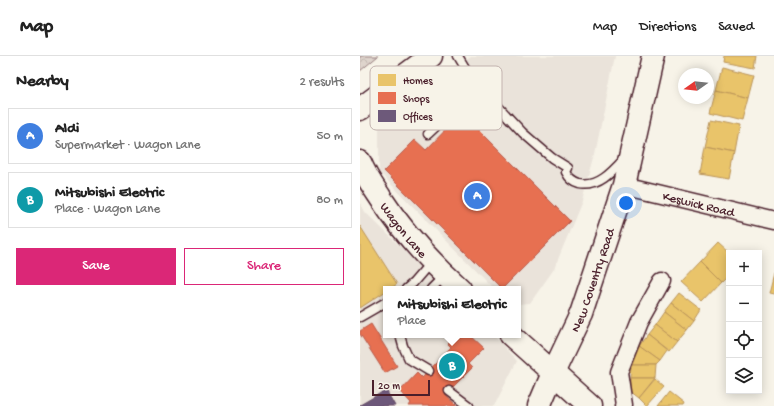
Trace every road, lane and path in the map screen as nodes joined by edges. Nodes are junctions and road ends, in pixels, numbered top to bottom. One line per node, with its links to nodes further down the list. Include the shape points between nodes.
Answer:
1 (431, 56): 4 (main road)
2 (458, 56): 5 (lane)
3 (653, 56): 11 (main road, New Coventry Road)
4 (418, 66)
5 (463, 66)
6 (370, 102): 7 (main road)
7 (360, 109)
8 (502, 110): 11 (lane, via 552,158 568,168 568,177 576,183 592,184 610,174)
9 (432, 130): 10 (lane)
10 (428, 134)
11 (632, 151): 13 (main road, New Coventry Road)
12 (360, 162): 15 (main road, Wagon Lane, via 386,206)
13 (624, 185): 14 (street, Keswick Road); 23 (main road, New Coventry Road, via 581,314)
14 (774, 221)
15 (442, 279): 17 (lane, via 413,283)
16 (662, 281): 28 (street, via 639,322 619,372)
17 (410, 286)
18 (383, 304): 19 (lane)
19 (360, 317)
20 (401, 338): 22 (lane, via 409,359)
21 (514, 338): 23 (main road)
22 (428, 371)
23 (553, 373): 26 (main road, New Coventry Road); 27 (main road)
24 (449, 391): 25 (lane)
25 (469, 406)
26 (539, 406)
27 (590, 406)
28 (623, 406)

